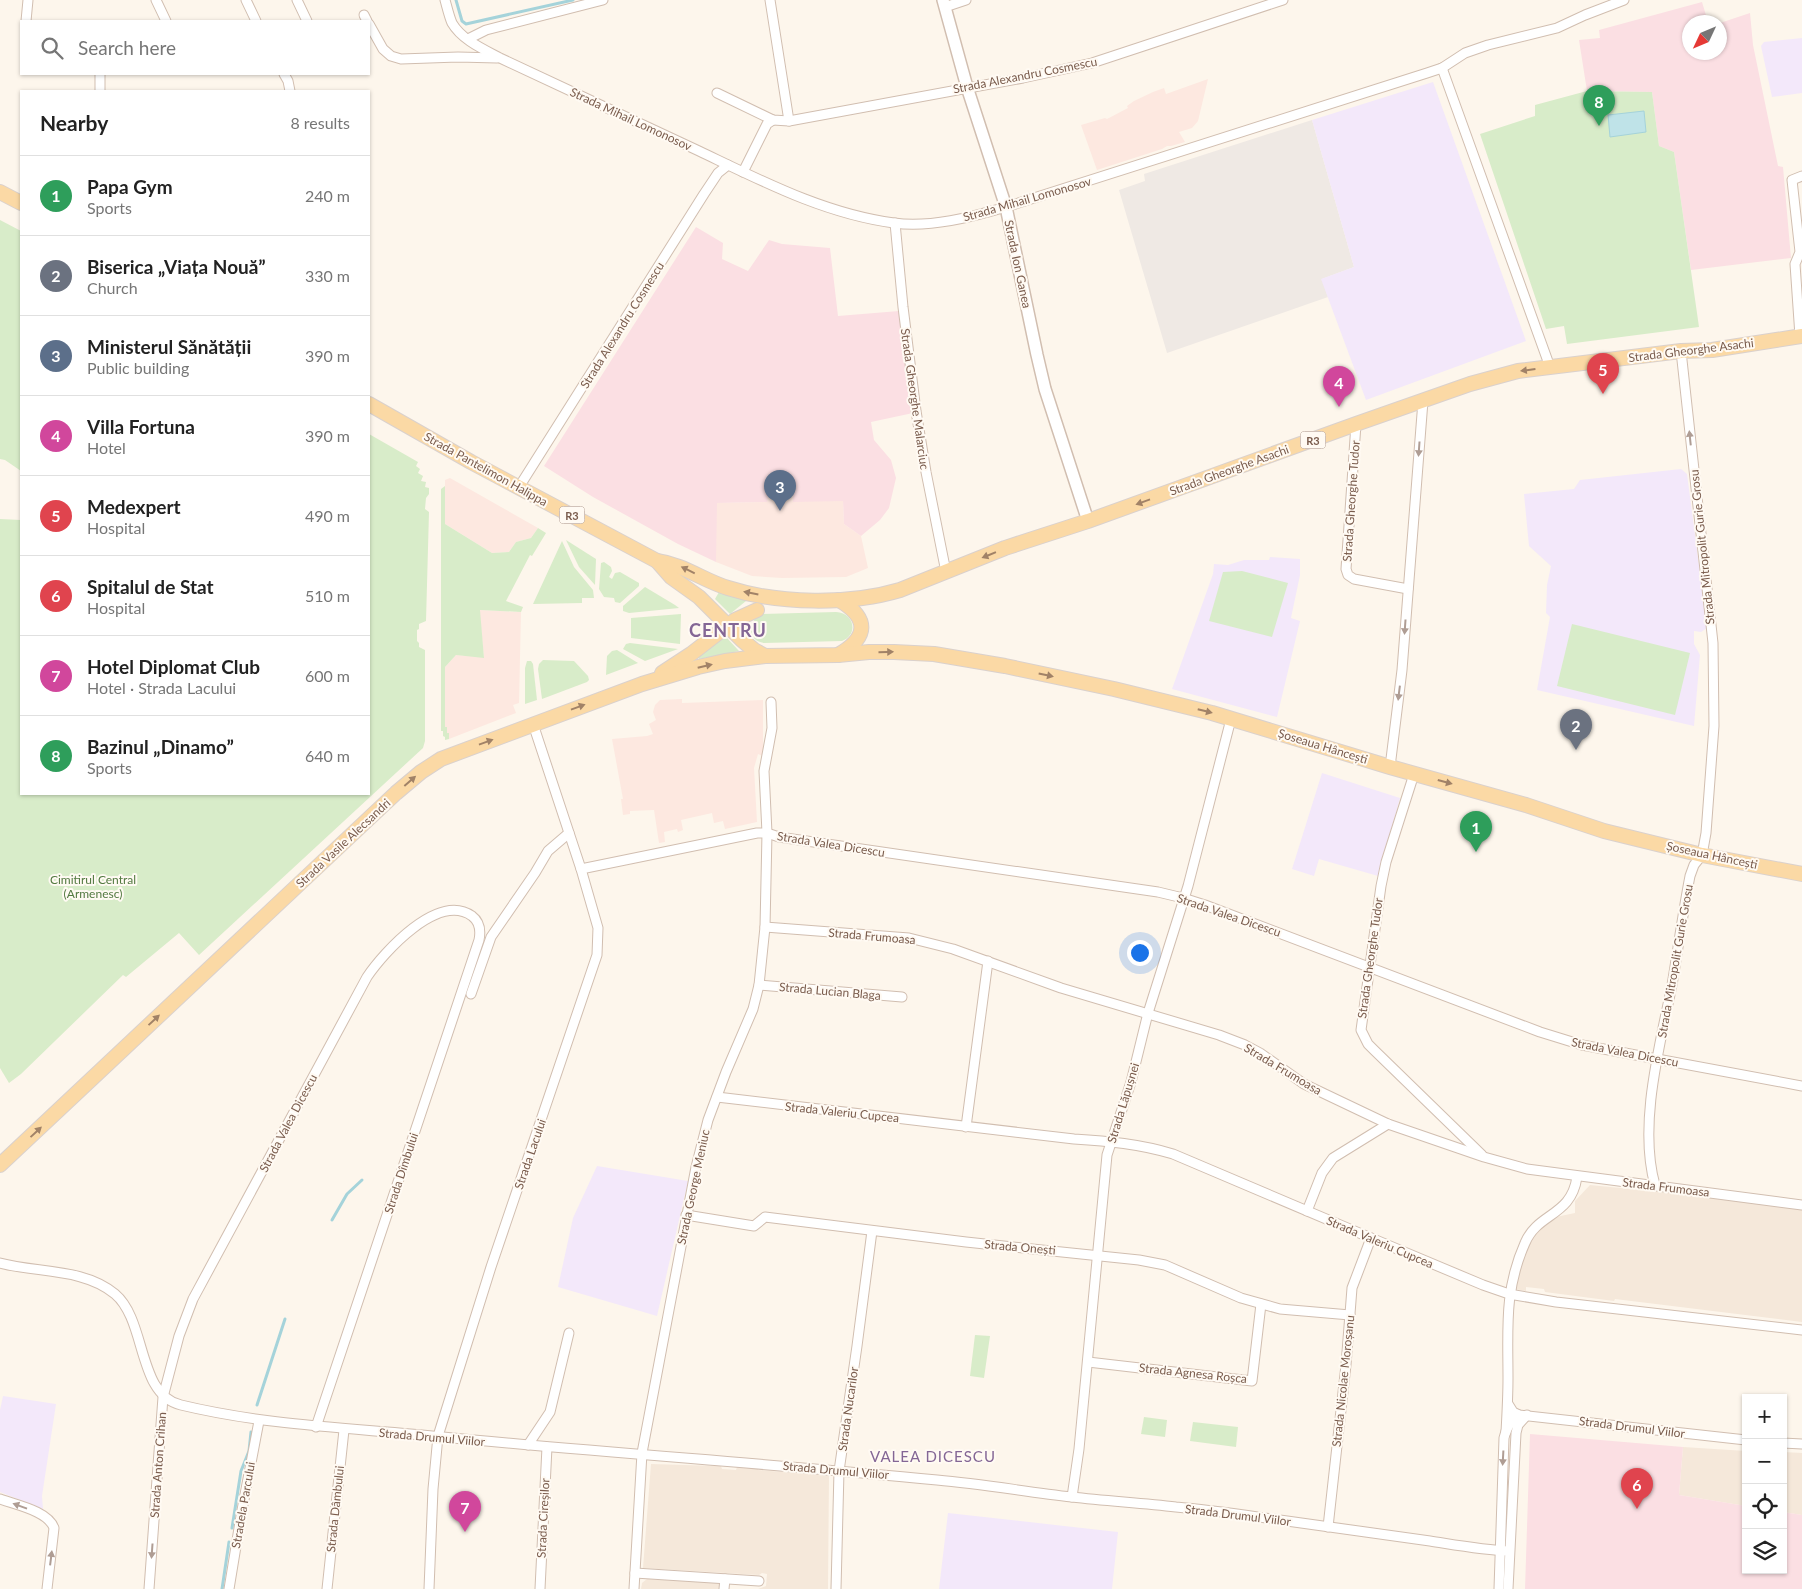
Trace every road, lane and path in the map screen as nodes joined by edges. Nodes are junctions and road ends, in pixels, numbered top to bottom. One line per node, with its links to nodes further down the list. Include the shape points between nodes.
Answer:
1 (28, 0): 12 (street)
2 (156, 0): 13 (street)
3 (246, 0): 14 (street)
4 (297, 0): 15 (street)
5 (445, 0): 17 (street, Strada Mihail Lomonosov, via 452,22)
6 (603, 0): 17 (street, via 486,30)
7 (770, 0): 27 (street)
8 (966, 0): 11 (street, Strada Ion Ganea)
9 (1283, 0): 22 (street, Strada Alexandru Cosmescu, via 1092,63)
10 (1624, 0): 19 (street, Strada Mihail Lomonosov, via 1557,28 1465,53)
11 (944, 3): 22 (street, Strada Ion Ganea)
12 (26, 20)
13 (166, 20)
14 (256, 20)
15 (307, 20)
16 (370, 25): 18 (street, via 383,49 401,59)
17 (468, 39): 18 (street, Strada Mihail Lomonosov)
18 (500, 58): 28 (street, Strada Mihail Lomonosov)
19 (1442, 68): 33 (street, Strada Mihail Lomonosov); 37 (street)
20 (100, 75): 23 (street)
21 (285, 75): 24 (street)
22 (967, 87): 27 (street, Strada Alexandru Cosmescu); 33 (street, Strada Ion Ganea)
23 (100, 90)
24 (290, 90)
25 (717, 92): 26 (street, Strada Alexandru Cosmescu)
26 (773, 120): 27 (street, Strada Alexandru Cosmescu); 29 (street, via 767,124)
27 (790, 121)
28 (728, 165): 29 (street, Strada Mihail Lomonosov); 41 (street, Strada Alexandru Cosmescu, via 718,173 704,194)
29 (743, 172): 34 (street, Strada Mihail Lomonosov, via 833,209)
30 (1802, 176): 35 (street, via 1792,180 1800,252 1795,264)
31 (0, 192): 32 (main road)
32 (20, 202)
33 (1006, 207): 34 (street, Strada Mihail Lomonosov, via 959,219); 42 (street, Strada Ion Ganea, via 1045,389)
34 (895, 223): 44 (street, Strada Gheorghe Malarciuc, via 916,411)
35 (1801, 336): 36 (main road, Strada Gheorghe Asachi / R3, via 1712,350)
36 (1681, 351): 37 (main road, Strada Gheorghe Asachi / R3); 61 (street, Strada Mitropolit Gurie Grosu, one-way to 36, via 1714,726 1713,643)
37 (1550, 367): 38 (main road, Strada Gheorghe Asachi / R3, one-way to 38, via 1494,377)
38 (1423, 401): 40 (main road, Strada Gheorghe Asachi / R3); 45 (street, one-way to 45)
39 (370, 405): 41 (main road, Strada Pantelimon Halippa / R3)
40 (1356, 424): 42 (main road, Strada Gheorghe Asachi / R3, one-way to 42); 45 (street, Strada Gheorghe Tudor, via 1346,569 1354,579)
41 (519, 487): 43 (main road, Strada Pantelimon Halippa / R3)
42 (1088, 521): 44 (main road, Strada Gheorghe Asachi / R3, one-way to 44, via 1005,548)
43 (657, 561): 46 (main road, Strada Pantelimon Halippa / R3, one-way to 43, via 727,588 677,565); 49 (main road, Strada Pantelimon Halippa / R3)
44 (946, 572): 47 (main road, Strada Gheorghe Asachi / R3, via 883,595)
45 (1408, 589): 57 (street, one-way to 57)
46 (784, 599): 47 (main road, R3); 48 (main road, R3)
47 (839, 600): 51 (main road, via 856,612 862,626 853,645)
48 (757, 610): 49 (main road); 50 (main road, via 748,618 744,628)
49 (728, 626): 50 (main road, Strada Pantelimon Halippa / R3); 53 (main road, via 682,661)
50 (750, 647): 52 (main road, R3)
51 (838, 655): 52 (main road, Șoseaua Hâncești); 55 (main road, Șoseaua Hâncești, one-way to 55, via 894,652 950,656 1123,691)
52 (765, 656): 53 (main road, Strada Vasile Alecsandri, one-way to 52, via 716,663)
53 (642, 684): 56 (main road, Strada Vasile Alecsandri, one-way to 53)
54 (770, 702): 60 (street, Strada George Meniuc, via 772,728 764,771)
55 (1231, 719): 57 (main road, Șoseaua Hâncești); 64 (street, Strada Lăpușnei)
56 (533, 724): 59 (street, Strada Lacului); 80 (main road, Strada Vasile Alecsandri, one-way to 56, via 412,778 441,759)
57 (1390, 767): 58 (main road, Șoseaua Hâncești)
58 (1414, 774): 61 (main road, Șoseaua Hâncești, one-way to 61, via 1604,831); 68 (street, Strada Gheorghe Tudor, via 1386,862)
59 (569, 833): 62 (street, Strada Lacului); 70 (street, via 548,851 491,937)
60 (767, 833): 62 (street, Strada Valea Dicescu); 64 (street, Strada Valea Dicescu); 66 (street, Strada George Meniuc)
61 (1702, 854): 63 (main road, Șoseaua Hâncești); 73 (street, Strada Mitropolit Gurie Grosu, via 1690,876)
62 (581, 869): 103 (street, Strada Lacului, via 598,928 597,955)
63 (1802, 874)
64 (1183, 898): 68 (street, Strada Valea Dicescu); 72 (street, Strada Lăpușnei)
65 (475, 919): 96 (street, Strada Valea Dicescu, via 455,909 427,919 401,938 367,978 193,1299); 100 (street, Strada Dîmbului, via 479,940)
66 (765, 927): 67 (street, Strada Frumoasa, via 909,938 946,946); 69 (street, Strada George Meniuc)
67 (988, 961): 72 (street, Strada Frumoasa, via 1061,988); 77 (street)
68 (1369, 966): 73 (street, Strada Valea Dicescu, via 1540,1032 1582,1045); 79 (street, Strada Gheorghe Tudor, via 1361,1026 1364,1037)
69 (759, 985): 71 (street, Strada Lucian Blaga); 75 (street, Strada George Meniuc, via 753,1009)
70 (470, 994)
71 (902, 997)
72 (1148, 1013): 76 (street, Strada Frumoasa, via 1245,1045 1304,1084); 78 (street, Strada Lăpușnei)
73 (1658, 1059): 74 (street, Strada Valea Dicescu); 82 (street, Strada Mitropolit Gurie Grosu, via 1649,1127)
74 (1802, 1086)
75 (717, 1097): 77 (street, Strada Valeriu Cupcea); 85 (street, Strada George Meniuc, via 700,1149)
76 (1388, 1124): 79 (street, Strada Frumoasa); 84 (street, via 1329,1162)
77 (966, 1127): 78 (street, Strada Valeriu Cupcea)
78 (1112, 1141): 84 (street, Strada Valeriu Cupcea, via 1173,1154); 88 (street, Strada Lăpușnei, via 1107,1155)
79 (1484, 1157): 81 (street, Strada Frumoasa, via 1527,1169)
80 (0, 1165)
81 (1577, 1177): 82 (street, Strada Frumoasa); 90 (street, via 1575,1189 1564,1207 1529,1232)
82 (1655, 1185): 83 (street, Strada Frumoasa)
83 (1802, 1204)
84 (1307, 1211): 87 (street, Strada Valeriu Cupcea)
85 (686, 1215): 86 (street, Strada Onești, via 754,1226 765,1217); 109 (street, Strada George Meniuc)
86 (872, 1230): 88 (street, Strada Onești); 110 (street, Strada Nucarilor)
87 (1371, 1238): 90 (street, Strada Valeriu Cupcea); 92 (street, Strada Nicolae Moroșanu, via 1352,1288)
88 (1097, 1254): 91 (street, Strada Onești, via 1165,1265); 95 (street, Strada Lăpușnei)
89 (0, 1263): 96 (street, Strada Anton Crihan, via 92,1281 117,1295 131,1316 154,1384)
90 (1509, 1294): 93 (street, Strada Valeriu Cupcea); 97 (street)
91 (1262, 1304): 92 (street, Strada Onești, via 1280,1309); 95 (street, Strada Agnesa Roșca, via 1252,1381)
92 (1350, 1315): 113 (street, Strada Nicolae Moroșanu)
93 (1802, 1330)
94 (569, 1333): 107 (street, via 550,1412)
95 (1088, 1362): 111 (street, Strada Lăpușnei)
96 (163, 1397): 99 (street, Strada Drumul Viilor, via 176,1404); 119 (street, Strada Anton Crihan, one-way to 119)
97 (1508, 1404): 98 (street, via 1514,1412); 102 (street)
98 (1523, 1415): 102 (street, via 1512,1419); 104 (street, Strada Drumul Viilor); 114 (street, via 1516,1432)
99 (259, 1420): 100 (street, Strada Drumul Viilor); 120 (street, Stradela Parcului)
100 (316, 1427): 101 (street, Strada Drumul Viilor)
101 (344, 1430): 103 (street, Strada Drumul Viilor); 121 (street, Strada Dâmbului)
102 (1506, 1432): 114 (street, one-way to 114)
103 (438, 1436): 107 (street, Strada Drumul Viilor); 122 (street, Strada Lacului)
104 (1742, 1440)
105 (1787, 1443): 106 (street)
106 (1802, 1444)
107 (528, 1446): 108 (street, Strada Drumul Viilor)
108 (547, 1447): 109 (street, Strada Drumul Viilor); 123 (street, Strada Cireșilor)
109 (642, 1453): 110 (street, Strada Drumul Viilor); 115 (street, Strada George Meniuc)
110 (839, 1471): 111 (street, Strada Drumul Viilor, via 943,1480); 126 (street, Strada Nucarilor)
111 (1072, 1497): 113 (street, Strada Drumul Viilor, via 1180,1507)
112 (0, 1499): 118 (street, one-way to 112, via 52,1523 43,1515)
113 (1328, 1527): 114 (street, Strada Drumul Viilor)
114 (1504, 1551): 127 (street); 128 (street)
115 (635, 1573): 116 (street); 124 (street, Strada George Meniuc)
116 (725, 1579): 117 (street); 125 (street)
117 (759, 1581)
118 (47, 1589)
119 (149, 1589)
120 (229, 1589)
121 (327, 1589)
122 (429, 1589)
123 (540, 1589)
124 (634, 1589)
125 (724, 1589)
126 (836, 1589)
127 (1499, 1589)
128 (1508, 1589)

